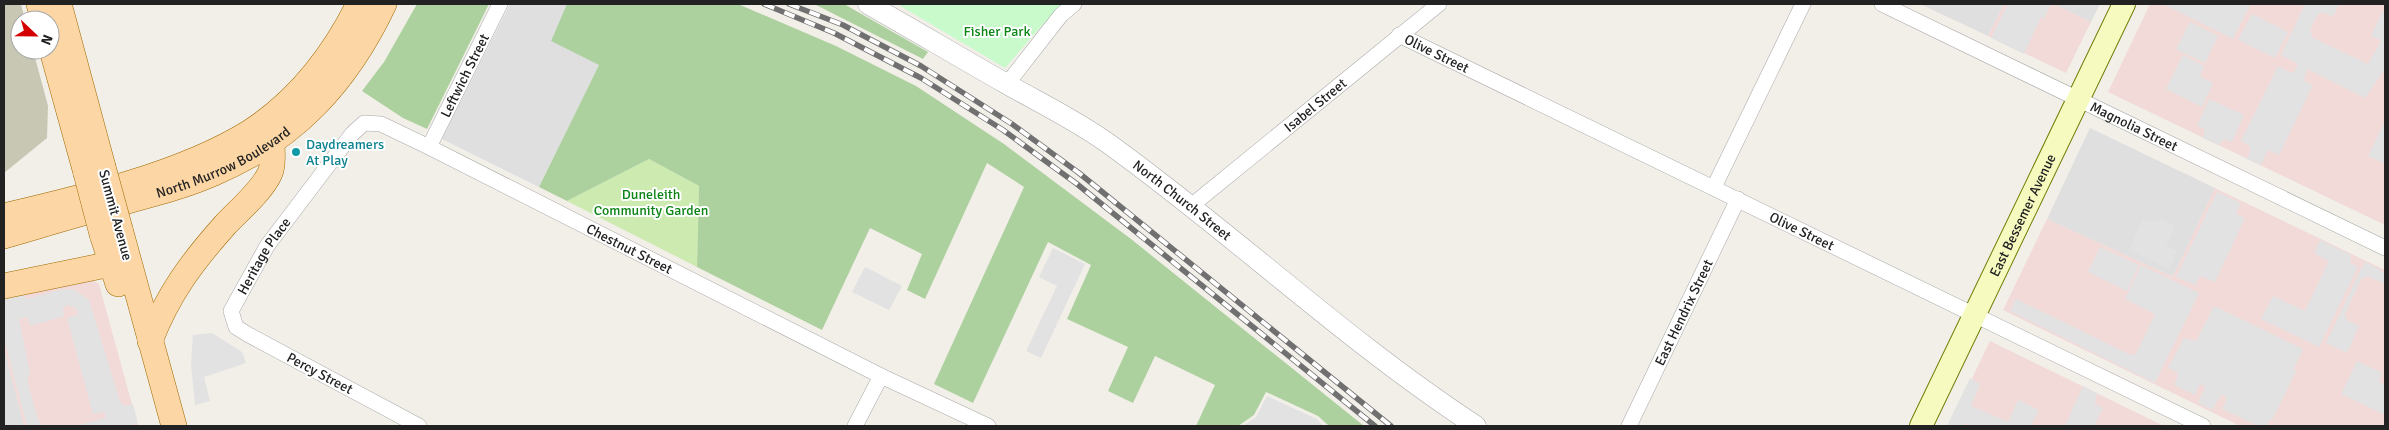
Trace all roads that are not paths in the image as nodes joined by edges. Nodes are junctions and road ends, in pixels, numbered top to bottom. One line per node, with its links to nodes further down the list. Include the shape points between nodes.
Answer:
1 (359, 4): 20 (main road, North Murrow Boulevard, via 323,64 297,93 252,131 228,145 168,169 70,201)
2 (384, 4): 14 (main road, North Murrow Boulevard, via 367,38 343,74 317,105)
3 (500, 4): 15 (street, Leftwich Street)
4 (868, 4): 12 (street, North Church Street)
5 (1074, 4): 12 (street, via 1061,14)
6 (1439, 4): 10 (street, Isabel Street)
7 (1803, 4): 16 (street)
8 (1882, 4): 13 (street, Magnolia Street)
9 (2124, 4): 13 (main road, East Bessemer Avenue)
10 (1400, 35): 16 (street, Olive Street); 19 (street, Isabel Street)
11 (60, 44): 21 (main road, Summit Avenue, bridge)
12 (1007, 84): 19 (street, North Church Street, via 1071,118)
13 (2078, 99): 23 (street, Magnolia Street); 27 (main road, East Bessemer Avenue)
14 (272, 142): 22 (main road, North Murrow Boulevard, via 249,157 183,185); 28 (main road, via 267,178 179,281 163,307)
15 (429, 147): 18 (street, Chestnut Street, via 381,124 364,123); 29 (street, Chestnut Street)
16 (1714, 187): 17 (street, Olive Street)
17 (1738, 199): 27 (street, Olive Street); 36 (street, East Hendrix Street)
18 (299, 204): 26 (street, Heritage Place, via 266,246)
19 (1192, 206): 35 (street, North Church Street, via 1321,314 1423,392)
20 (4, 216)
21 (111, 232): 24 (main road, Summit Avenue); 28 (main road, Summit Avenue)
22 (4, 236)
23 (2385, 248)
24 (111, 264): 25 (main road); 30 (main road, Summit Avenue)
25 (4, 286)
26 (231, 311): 32 (street, Percy Street, via 236,327 247,334)
27 (1975, 314): 37 (main road, East Bessemer Avenue); 38 (street, Olive Street)
28 (150, 340): 31 (main road, Summit Avenue)
29 (881, 376): 33 (street); 34 (street, Chestnut Street)
30 (157, 426)
31 (174, 426)
32 (419, 426)
33 (855, 426)
34 (988, 426)
35 (1476, 426)
36 (1630, 426)
37 (1921, 426)
38 (2203, 426)

